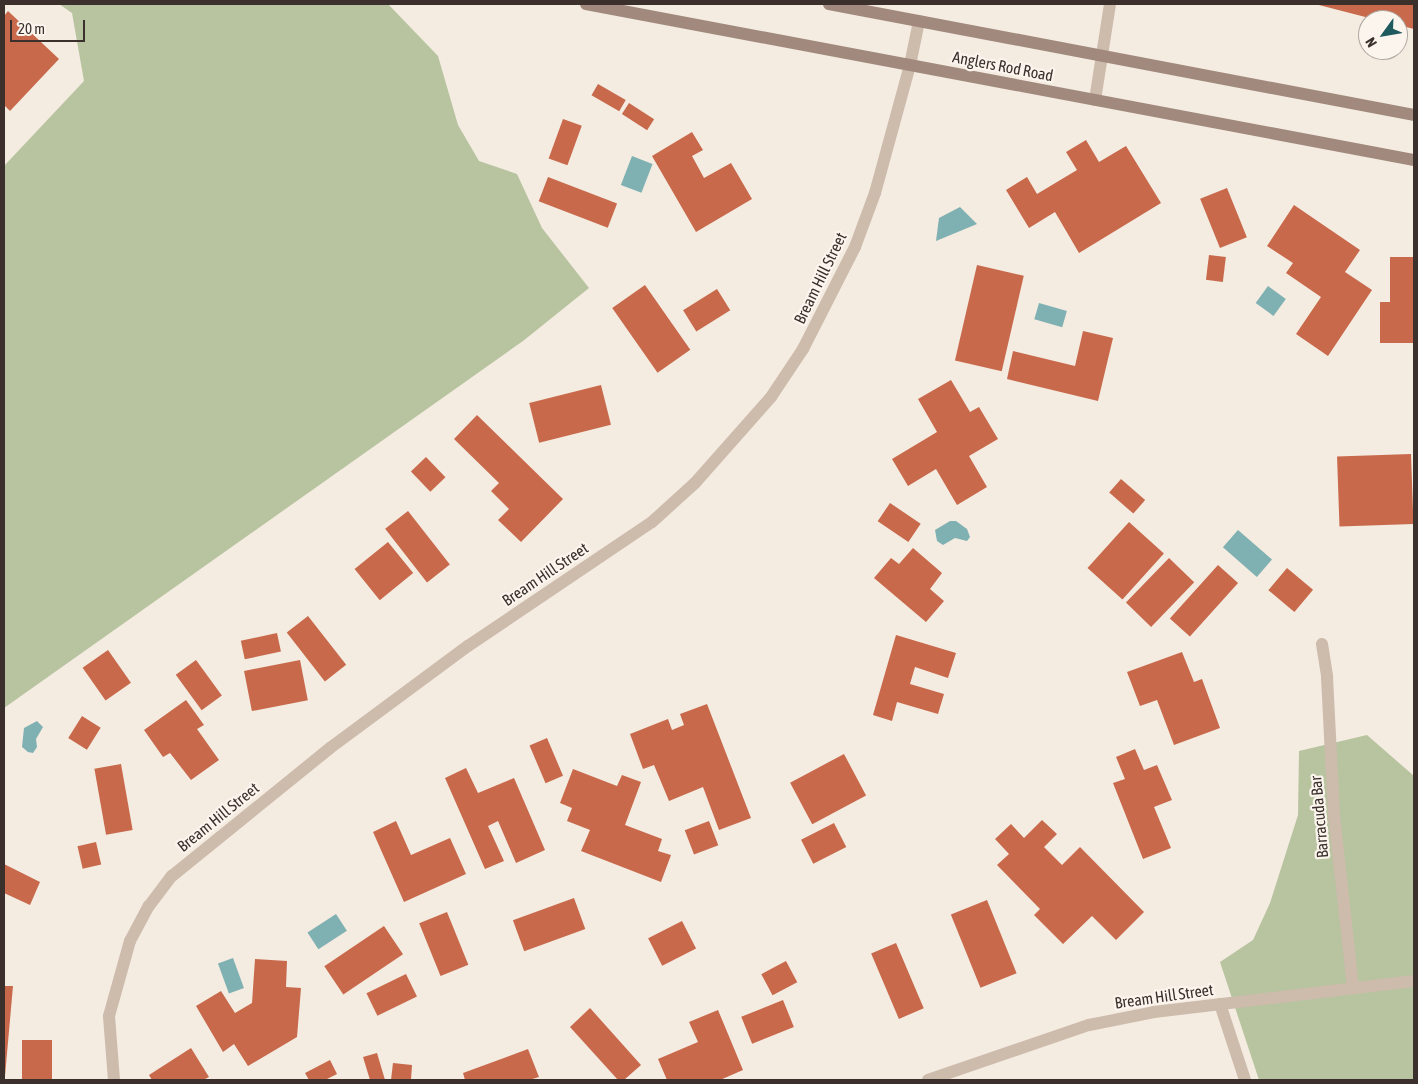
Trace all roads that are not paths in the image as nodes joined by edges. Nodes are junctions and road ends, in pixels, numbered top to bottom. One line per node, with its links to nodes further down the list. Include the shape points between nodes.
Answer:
1 (586, 4): 6 (street, Anglers Rod Road)
2 (829, 4): 4 (street, Anglers Rod Road)
3 (1110, 4): 5 (street)
4 (919, 21): 5 (street, Anglers Rod Road); 6 (street, Bream Hill Street)
5 (1101, 56): 7 (street); 8 (street, Anglers Rod Road)
6 (910, 65): 7 (street, Anglers Rod Road); 14 (street, Bream Hill Street, via 875,193 855,247 807,341 771,397 695,483 652,522 468,646 360,725 172,876 149,906 130,941 109,1016)
7 (1095, 100): 9 (street, Anglers Rod Road)
8 (1414, 115)
9 (1414, 160)
10 (1322, 644): 12 (street, Barracuda Bar, via 1327,677 1334,815)
11 (1414, 981): 12 (street, Bream Hill Street)
12 (1353, 987): 13 (street, Bream Hill Street)
13 (1220, 1004): 15 (street, Bream Hill Street, via 1154,1012 1090,1025); 16 (street)
14 (114, 1080)
15 (928, 1080)
16 (1245, 1080)

